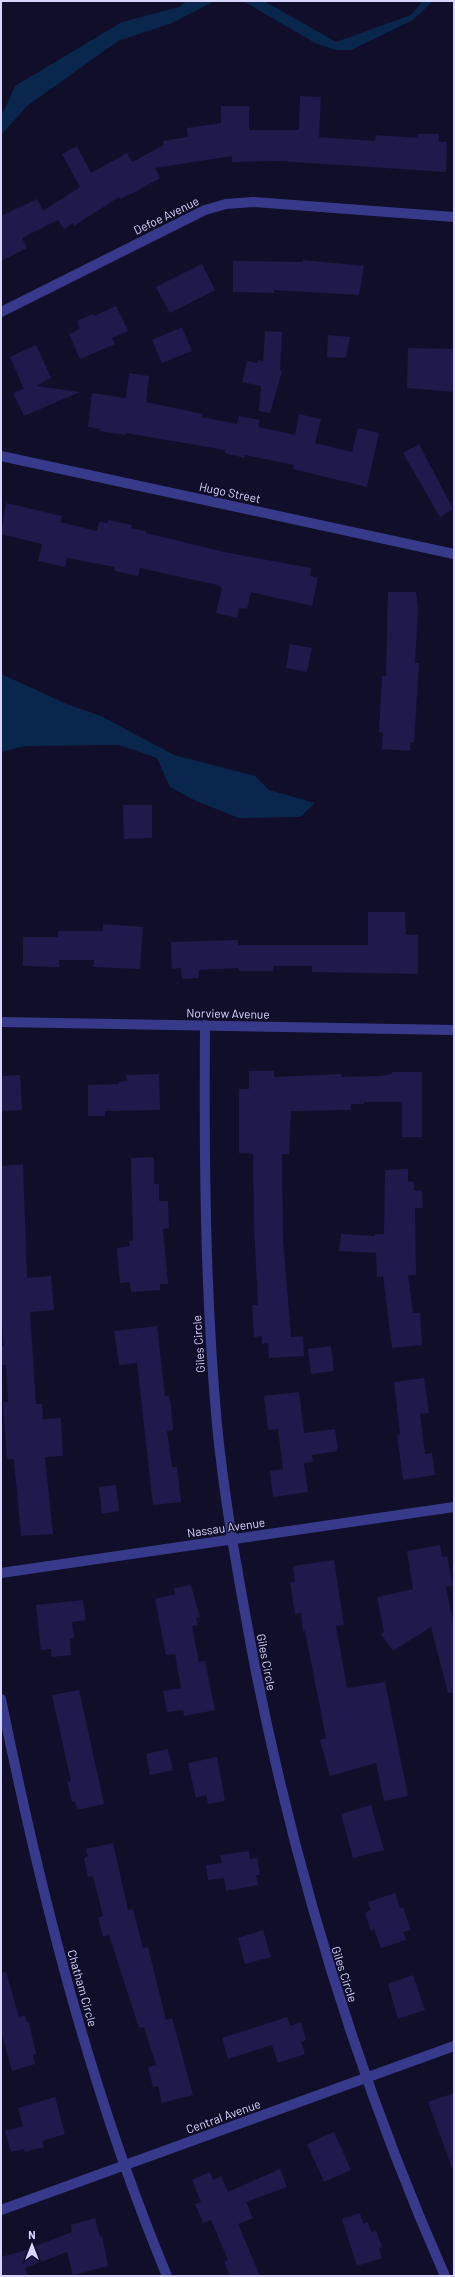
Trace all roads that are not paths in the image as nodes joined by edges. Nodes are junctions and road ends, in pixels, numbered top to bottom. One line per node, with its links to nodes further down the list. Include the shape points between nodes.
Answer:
1 (454, 217): 2 (street, Defoe Avenue, via 253,202 226,204 205,210)
2 (1, 312)
3 (1, 456): 4 (street, Hugo Street)
4 (454, 554)
5 (1, 1022): 6 (street, Norview Avenue)
6 (204, 1025): 7 (street, Norview Avenue); 9 (street, Giles Circle, via 204,1143 209,1312 217,1427)
7 (454, 1030)
8 (454, 1506): 9 (street, Nassau Avenue)
9 (232, 1539): 10 (street, Nassau Avenue); 13 (street, Giles Circle, via 263,1708 291,1832 328,1964)
10 (1, 1573)
11 (1, 1699): 14 (street, Chatham Circle, via 28,1831 62,1961 108,2117)
12 (454, 2046): 13 (street, Central Avenue)
13 (366, 2078): 14 (street, Central Avenue); 17 (street, Giles Circle, via 425,2230)
14 (126, 2166): 15 (street, Central Avenue); 16 (street, Chatham Circle)
15 (1, 2210)
16 (167, 2276)
17 (446, 2276)

